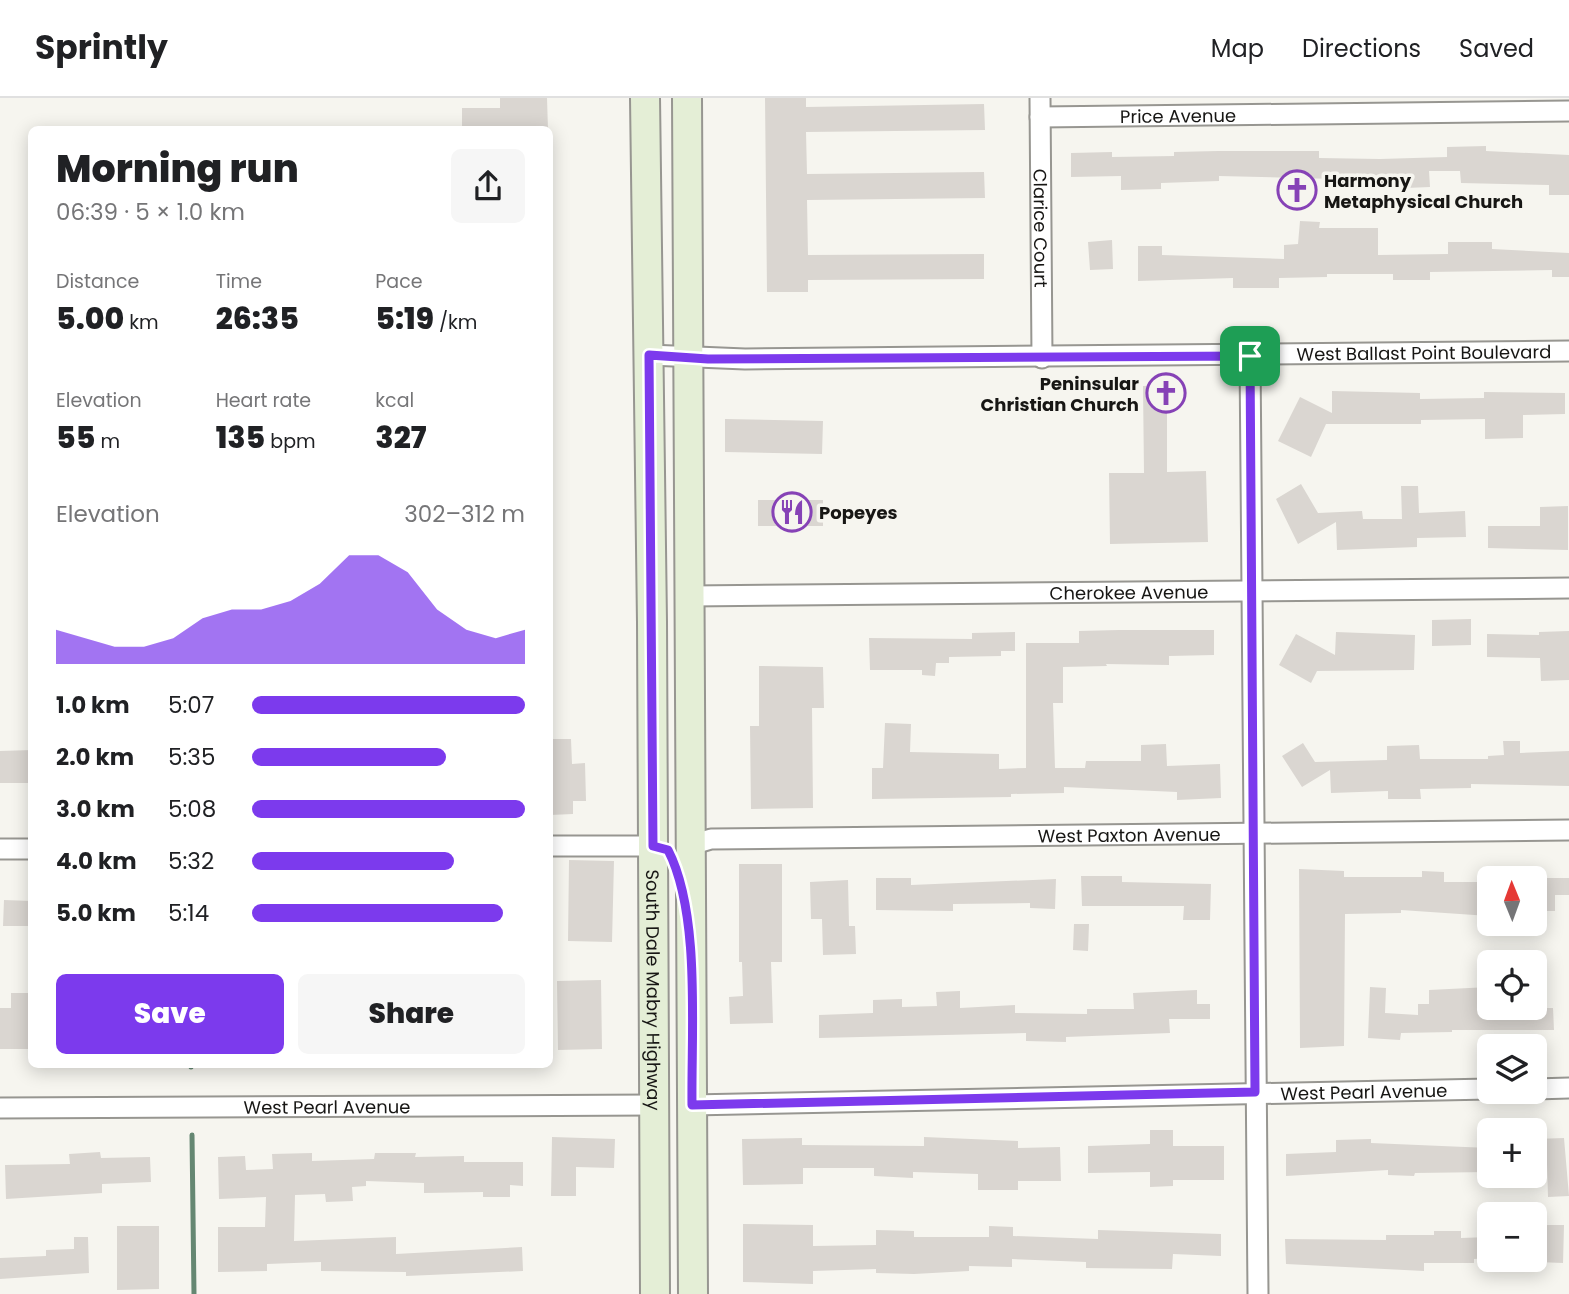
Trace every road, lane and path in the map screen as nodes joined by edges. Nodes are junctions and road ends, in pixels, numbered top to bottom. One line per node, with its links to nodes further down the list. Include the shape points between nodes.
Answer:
1 (645, 98): 6 (main road, South Dale Mabry Highway)
2 (688, 98): 8 (main road)
3 (1040, 108): 4 (street, Price Avenue); 9 (street, Clarice Court)
4 (1569, 111)
5 (1569, 351): 7 (street, West Ballast Point Boulevard)
6 (649, 355): 8 (street, West Ballast Point Boulevard); 13 (main road, South Dale Mabry Highway)
7 (1250, 356): 9 (street, West Ballast Point Boulevard); 11 (street)
8 (689, 358): 9 (street, West Ballast Point Boulevard); 12 (main road)
9 (1042, 358)
10 (1569, 588): 11 (street, Cherokee Avenue)
11 (1251, 592): 12 (street, Cherokee Avenue); 15 (street)
12 (690, 596): 16 (main road)
13 (653, 739): 16 (main road, via 671,818 679,836); 18 (main road, South Dale Mabry Highway)
14 (1569, 831): 15 (street, West Paxton Avenue)
15 (1253, 836): 16 (street, West Paxton Avenue, via 711,839); 25 (street)
16 (691, 845): 21 (main road)
17 (553, 846): 18 (street)
18 (653, 846): 21 (main road, via 668,850 676,867); 26 (main road, South Dale Mabry Highway)
19 (0, 849): 20 (street)
20 (28, 849)
21 (691, 951): 27 (main road)
22 (1569, 1088): 23 (street)
23 (1547, 1089)
24 (1477, 1090): 25 (street, West Pearl Avenue)
25 (1255, 1092): 27 (street, West Pearl Avenue); 33 (street)
26 (654, 1105): 28 (street, West Pearl Avenue); 29 (main road, South Dale Mabry Highway)
27 (692, 1105): 32 (main road)
28 (0, 1108)
29 (654, 1211): 30 (main road, South Dale Mabry Highway); 31 (main road)
30 (655, 1294)
31 (671, 1294)
32 (693, 1294)
33 (1258, 1294)

